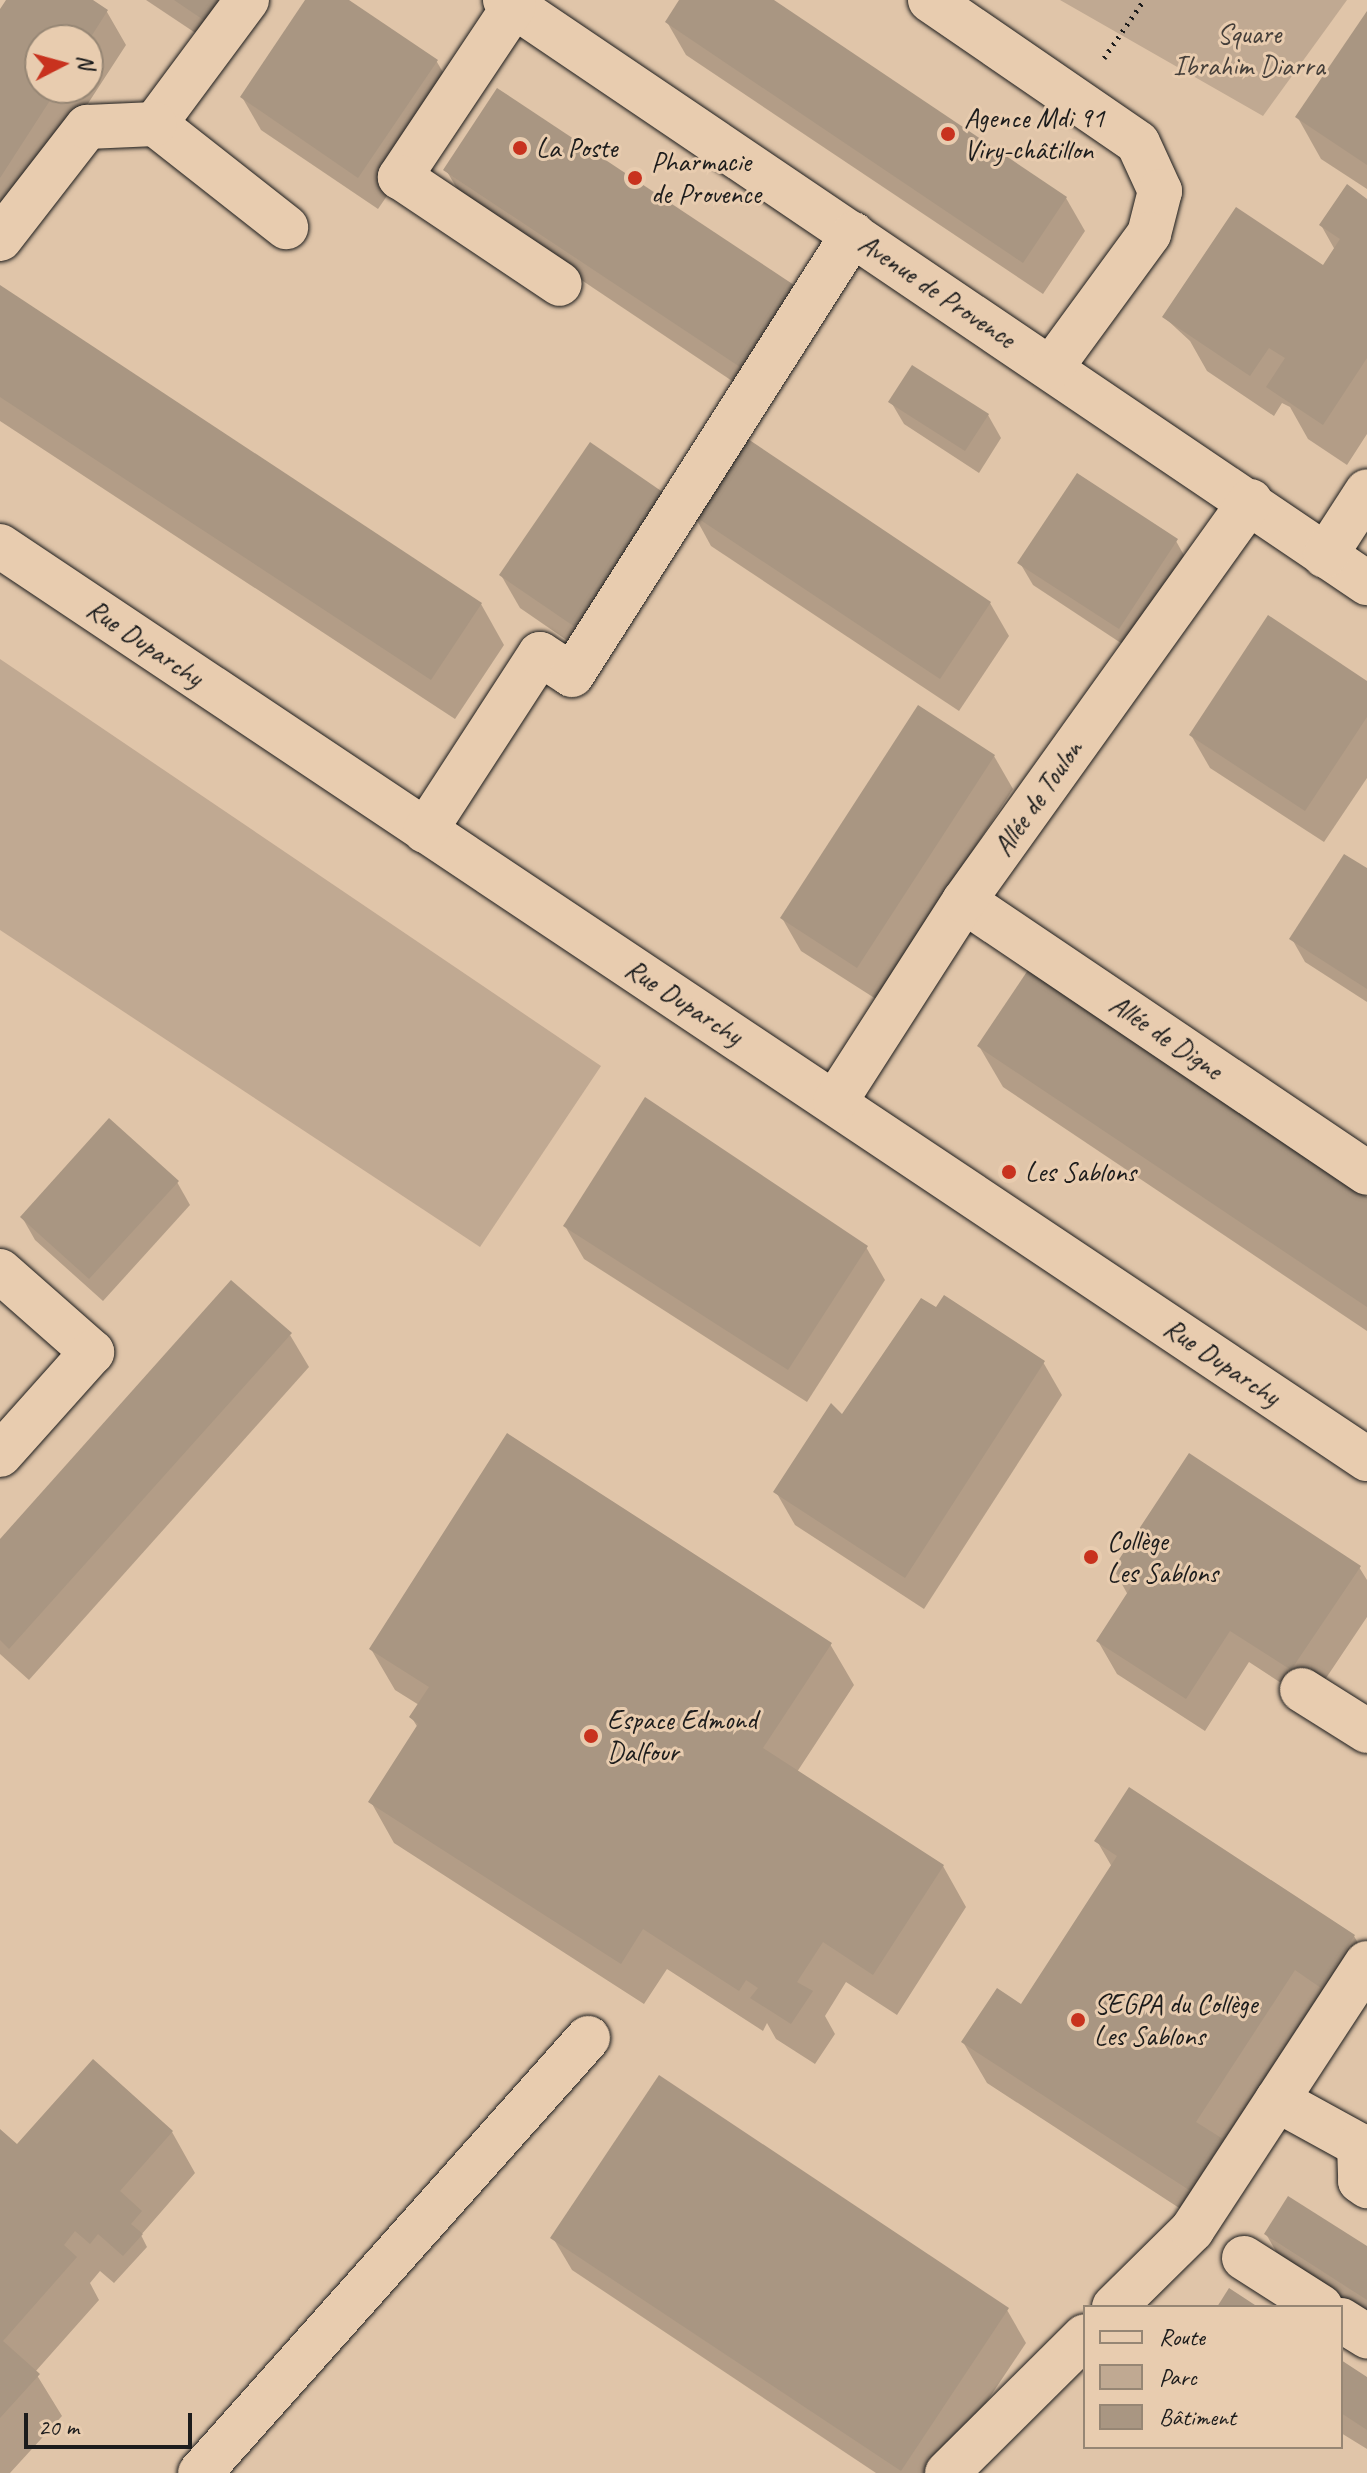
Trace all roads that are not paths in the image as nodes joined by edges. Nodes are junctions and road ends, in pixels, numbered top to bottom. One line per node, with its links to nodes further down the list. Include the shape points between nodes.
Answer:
1 (247, 0): 4 (street)
2 (930, 0): 9 (street, via 1138,143 1160,191 1149,234)
3 (509, 3): 6 (street, Avenue de Provence); 8 (street, via 400,177)
4 (155, 124): 5 (street); 7 (street, via 87,127)
5 (286, 227)
6 (853, 234): 9 (street, Avenue de Provence); 15 (street, via 572,675 540,654)
7 (0, 239)
8 (560, 284)
9 (1051, 368): 11 (street, Avenue de Provence)
10 (1367, 491): 13 (street)
11 (1250, 501): 13 (street, Avenue de Provence); 16 (street, Allée de Toulon)
12 (0, 546): 15 (street, Rue Duparchy)
13 (1325, 556): 14 (street, Avenue de Provence)
14 (1367, 583)
15 (425, 831): 17 (street, Rue Duparchy)
16 (964, 901): 17 (street, Allée de Toulon); 18 (street, Allée de Digne)
17 (835, 1102): 21 (street, Rue Duparchy)
18 (1367, 1173)
19 (0, 1271): 20 (street, via 92,1352)
20 (0, 1455)
21 (1367, 1459)
22 (1302, 1690): 23 (street)
23 (1367, 1731)
24 (1367, 1963): 26 (street)
25 (588, 2038): 34 (street)
26 (1277, 2100): 27 (street); 29 (street, via 1192,2230)
27 (1364, 2157)
28 (1244, 2258): 30 (street)
29 (1116, 2305)
30 (1318, 2305)
31 (1343, 2321): 32 (street)
32 (1367, 2336)
33 (1083, 2338): 35 (street)
34 (200, 2473)
35 (947, 2473)

